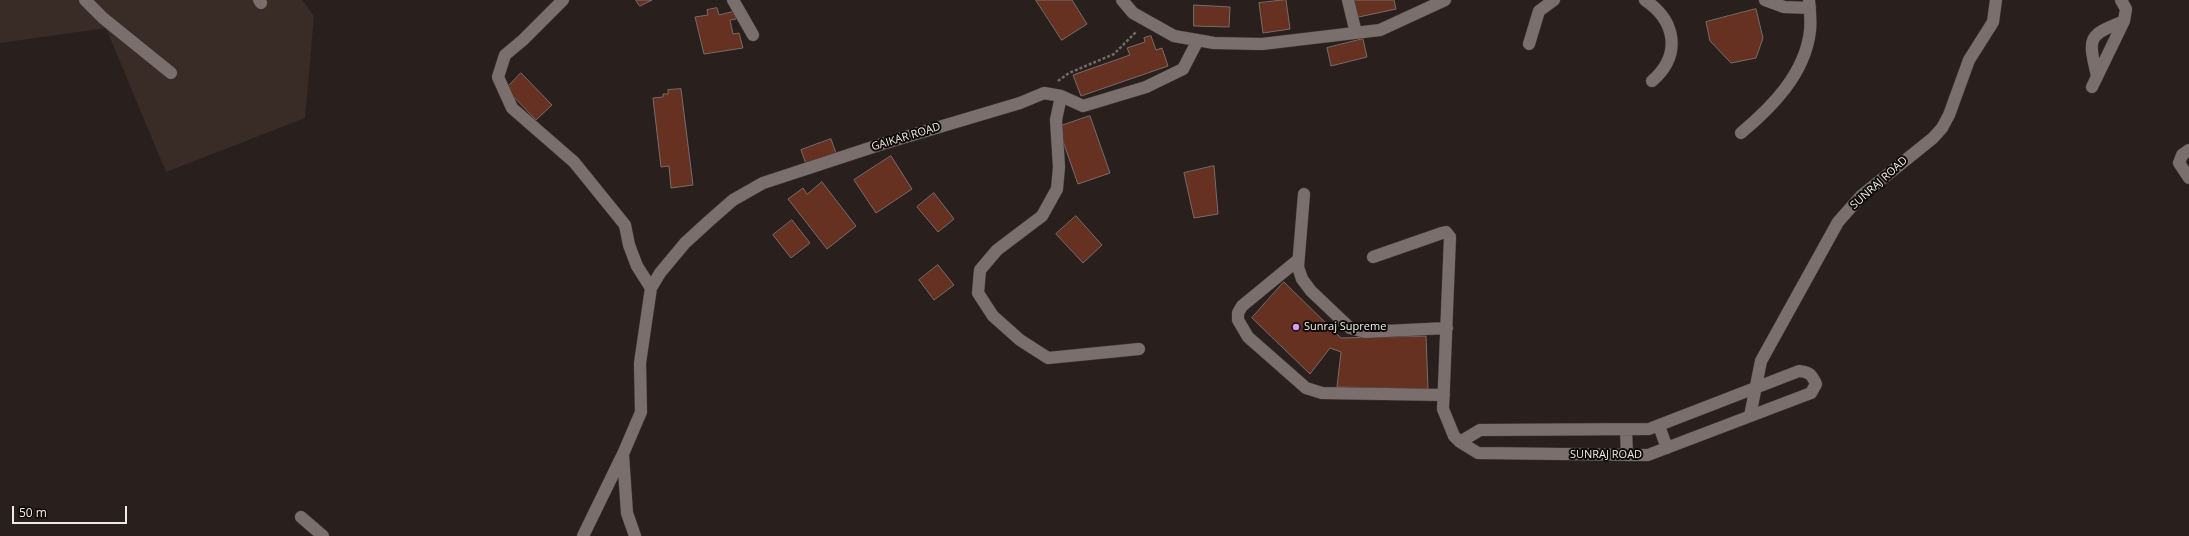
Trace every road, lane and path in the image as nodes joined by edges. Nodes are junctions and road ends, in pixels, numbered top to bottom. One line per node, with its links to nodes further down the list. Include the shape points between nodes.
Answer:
1 (85, 0): 19 (street)
2 (563, 0): 29 (street, via 504,55 498,77 512,108 574,162 625,224 637,266)
3 (733, 0): 16 (street)
4 (1122, 0): 13 (street, via 1133,12)
5 (1348, 0): 15 (street)
6 (1445, 0): 15 (street, via 1380,30)
7 (1554, 0): 18 (street, via 1539,11)
8 (1645, 0): 20 (street, via 1657,8 1668,25 1671,38 1672,52 1669,62)
9 (1765, 0): 12 (street, via 1784,7)
10 (1996, 0): 32 (street, SUNRAJ ROAD, via 1993,22 1969,60 1942,128 1861,196 1838,222 1761,362)
11 (2121, 0): 14 (street, via 2126,9)
12 (1810, 4): 23 (street, via 1810,31 1795,73 1783,92 1762,116)
13 (1147, 20): 17 (street, via 1174,36); 21 (path, via 1114,54 1069,73)
14 (2124, 21): 14 (street, via 2094,82 2091,52 2093,40 2097,33)
15 (1356, 33): 17 (street, via 1262,44)
16 (754, 35)
17 (1198, 40): 22 (street, via 1183,69 1146,87 1083,106)
18 (1529, 44)
19 (170, 73)
20 (1652, 81)
21 (1044, 93): 22 (street); 29 (street, GAIKAR ROAD, via 1020,103 763,183 733,200 685,243)
22 (1061, 96): 31 (street, via 1056,120 1059,167 1057,189 1042,216 998,250 980,270 978,293 993,316 1020,340 1048,358)
23 (1741, 133)
24 (2189, 150): 25 (street, via 2179,163)
25 (2189, 178)
26 (1304, 194): 28 (street)
27 (1374, 257): 30 (street, via 1442,233 1449,234)
28 (1298, 260): 30 (street, via 1302,279 1311,291 1350,328 1358,332); 33 (street, via 1242,306 1238,320 1248,337 1306,388 1322,393)
29 (651, 288): 39 (street, via 640,363 641,412)
30 (1446, 328): 33 (street)
31 (1139, 349)
32 (1755, 389): 34 (street, SUNRAJ ROAD); 34 (street, SUNRAJ ROAD, via 1799,371 1812,375 1816,384 1811,392); 35 (street)
33 (1444, 395): 37 (street, via 1443,409 1454,436)
34 (1750, 416): 38 (street, SUNRAJ ROAD)
35 (1659, 426): 36 (street); 38 (street)
36 (1626, 430): 37 (street, via 1480,430); 40 (street)
37 (1460, 442): 40 (street, SUNRAJ ROAD, via 1478,453)
38 (1667, 448): 40 (street, SUNRAJ ROAD, via 1648,455)
39 (623, 454): 43 (street); 44 (street, via 627,513)
40 (1627, 456)
41 (301, 517): 42 (street)
42 (323, 536)
43 (583, 536)
44 (635, 536)

